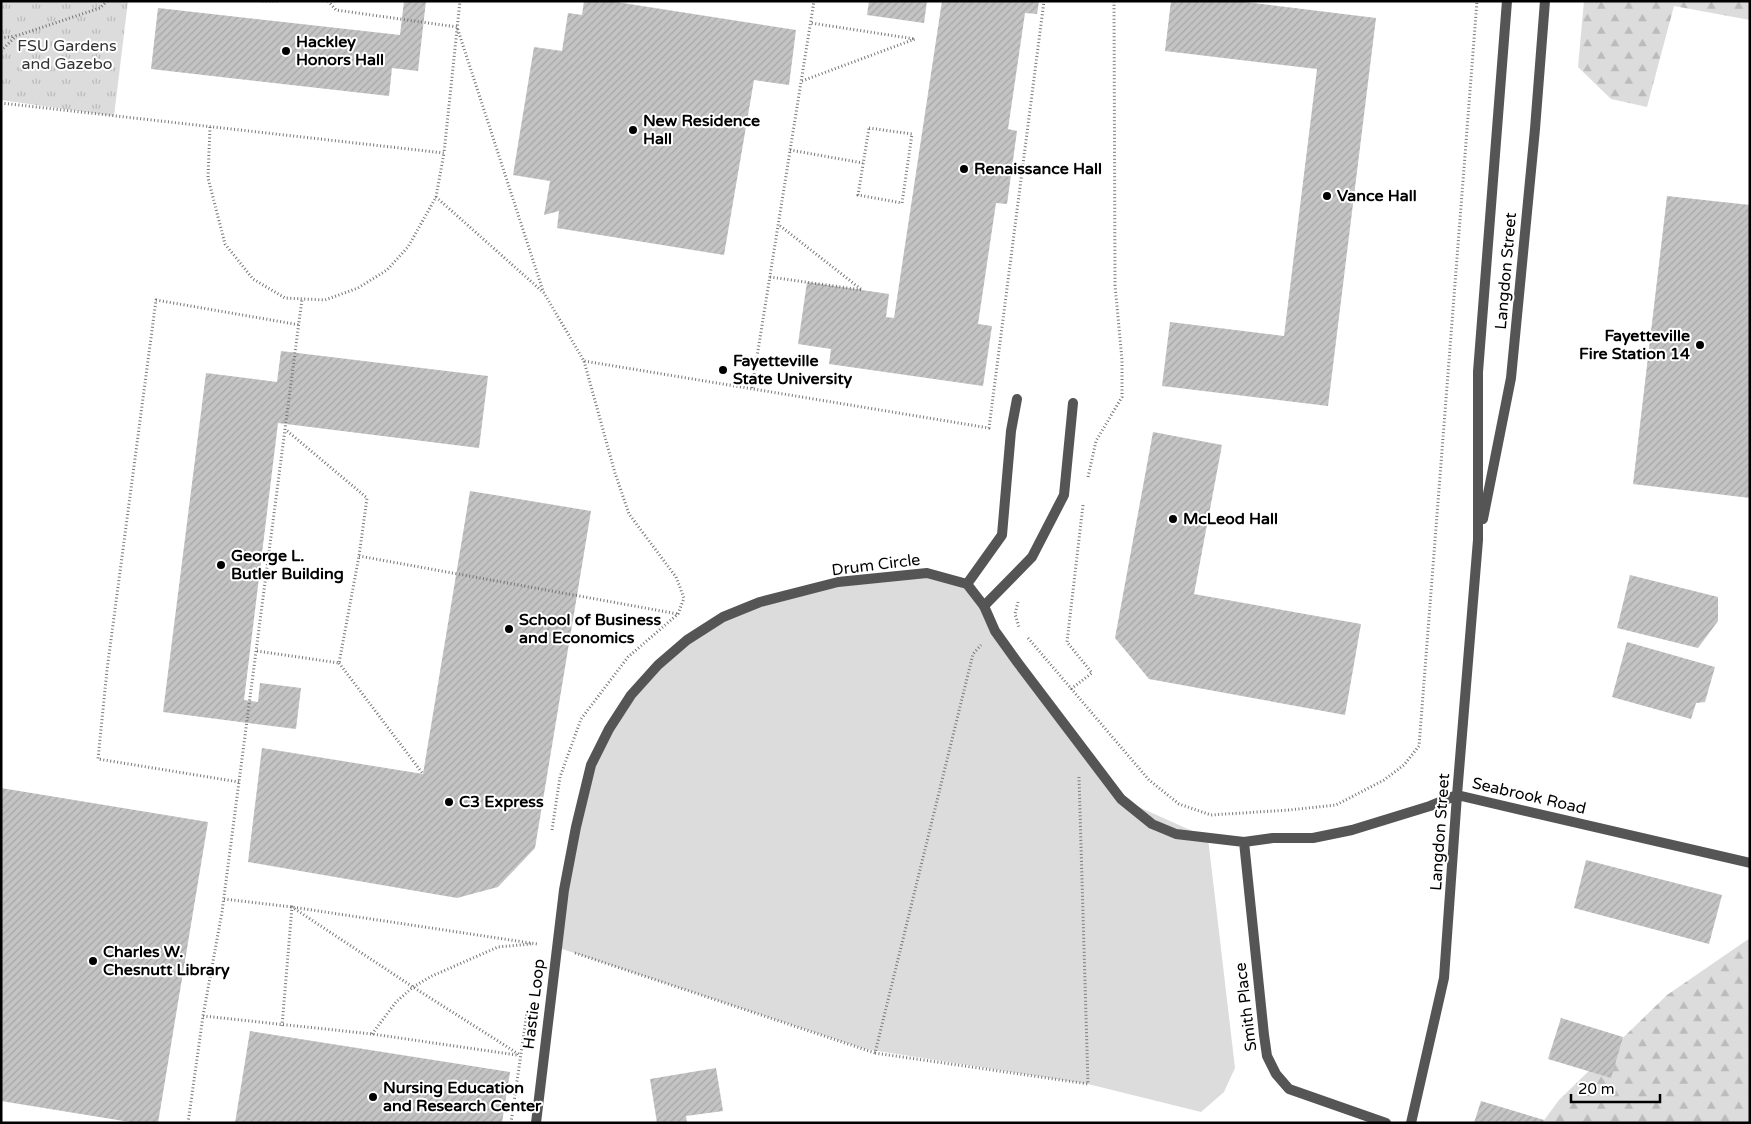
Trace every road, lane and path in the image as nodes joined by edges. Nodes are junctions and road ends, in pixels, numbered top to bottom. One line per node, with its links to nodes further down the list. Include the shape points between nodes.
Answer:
1 (107, 1): 14 (path, via 100,8)
2 (262, 1): 3 (path)
3 (278, 1)
4 (328, 1): 13 (path, via 336,10)
5 (460, 1): 13 (path)
6 (814, 1): 12 (path)
7 (1044, 1): 30 (path, via 988,428)
8 (1114, 1): 34 (path, via 1115,285 1122,397 1096,440)
9 (1477, 1): 47 (path, via 1419,746 1404,765 1390,775 1336,805 1211,815 1179,804 1148,780)
10 (1507, 1): 36 (street, Langdon Street, via 1478,372)
11 (1545, 1): 36 (street, Langdon Street, via 1511,378)
12 (811, 24): 17 (path); 17 (path, via 915,39)
13 (458, 27): 21 (path); 26 (path)
14 (16, 36): 15 (path); 16 (path)
15 (1, 38)
16 (1, 51)
17 (802, 81): 20 (path)
18 (1, 103): 19 (path)
19 (210, 126): 21 (path); 27 (path, via 208,178 225,244 253,280 285,298)
20 (790, 150): 22 (path); 24 (path)
21 (444, 153): 23 (path)
22 (863, 163): 22 (path, via 858,195 902,203 912,134 869,128)
23 (436, 197): 26 (path); 27 (path, via 408,247 388,270 358,288 325,300)
24 (778, 224): 25 (path); 25 (path, via 862,290)
25 (770, 277): 30 (path)
26 (544, 293): 29 (path)
27 (302, 299): 28 (path)
28 (300, 325): 33 (path); 50 (path, via 156,300 98,759)
29 (584, 361): 30 (path); 37 (path, via 629,514 676,577 684,598 678,614)
30 (752, 388)
31 (1017, 399): 38 (street, via 1002,535)
32 (1073, 403): 40 (street, via 1064,495 1032,557)
33 (286, 430): 37 (path, via 367,498); 45 (path)
34 (1088, 478)
35 (1077, 513): 47 (path, via 1084,497 1067,642 1092,673)
36 (1478, 540): 51 (street, Langdon Street)
37 (359, 556): 46 (path)
38 (967, 584): 40 (street); 54 (street, Drum Circle, via 927,573 838,582 760,602 722,617 688,640 658,665 631,695 609,729 591,766)
39 (1019, 595): 41 (path)
40 (984, 606): 43 (street)
41 (1015, 614): 42 (path); 43 (path)
42 (1020, 630)
43 (995, 631): 48 (street); 63 (path, via 973,654)
44 (1026, 636): 47 (path)
45 (257, 651): 46 (path); 50 (path)
46 (339, 663): 49 (path)
47 (1071, 689)
48 (1078, 741): 52 (street, via 1121,799 1152,824 1176,834); 63 (path, via 1088,1084)
49 (423, 774)
50 (239, 782): 55 (path)
51 (1457, 795): 52 (street, Seabrook Road, via 1352,830 1313,838); 53 (street, Seabrook Road); 67 (street, Langdon Street, via 1444,978)
52 (1244, 842): 66 (street, Smith Place, via 1264,1035 1267,1056 1276,1074 1289,1089)
53 (1750, 863)
54 (564, 890): 58 (street, Hastie Loop)
55 (224, 899): 56 (path); 60 (path)
56 (292, 907): 57 (path); 59 (path); 61 (path)
57 (536, 944): 58 (path); 59 (path, via 498,947)
58 (556, 947): 63 (path); 65 (street, Hastie Loop)
59 (413, 987): 62 (path, via 396,1002); 62 (path, via 520,1055)
60 (203, 1016): 61 (path); 64 (path)
61 (282, 1026): 62 (path)
62 (372, 1034)
63 (875, 1053)
64 (188, 1123)
65 (536, 1123)
66 (1386, 1123)
67 (1411, 1123)

